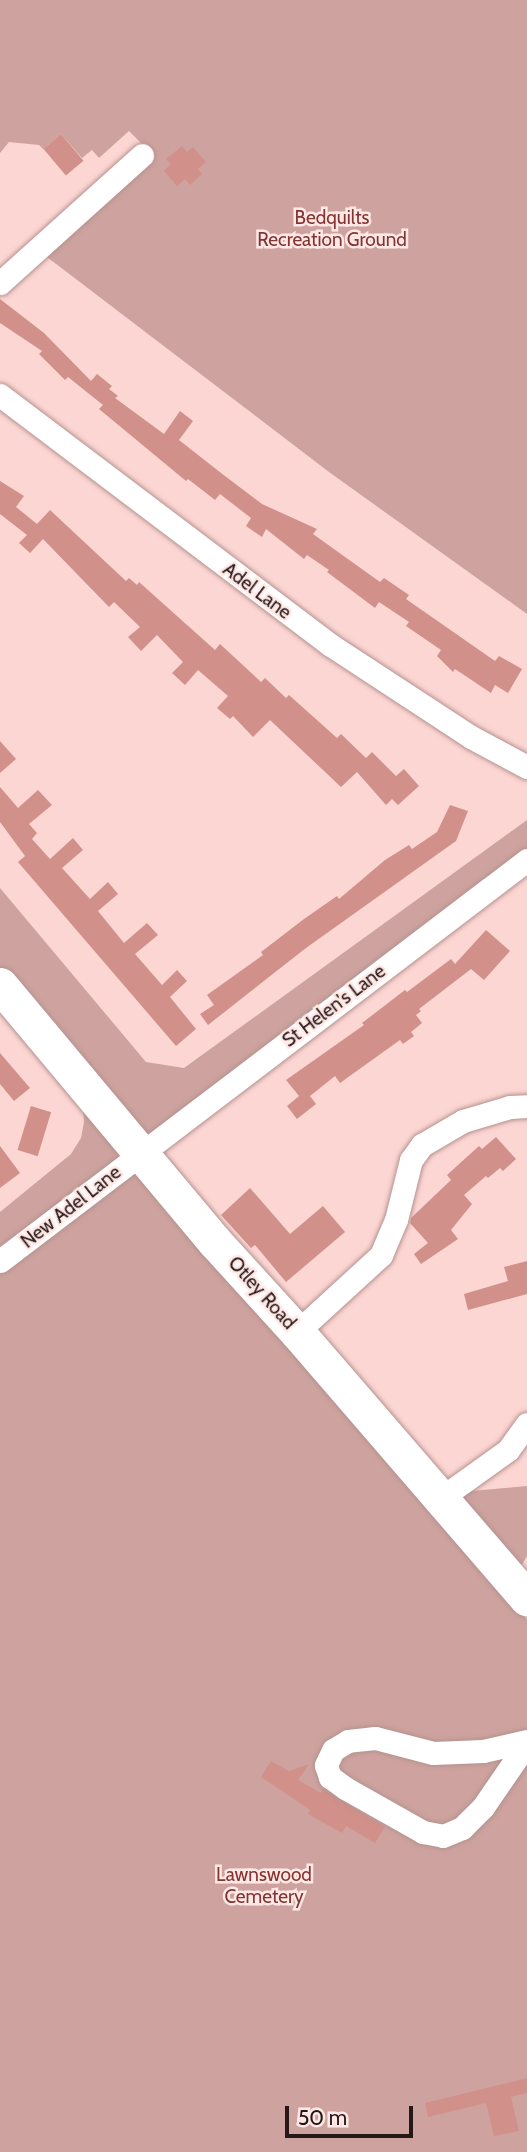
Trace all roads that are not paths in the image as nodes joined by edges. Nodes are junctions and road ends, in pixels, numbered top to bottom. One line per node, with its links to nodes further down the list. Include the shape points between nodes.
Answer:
1 (142, 155): 2 (street)
2 (0, 282)
3 (0, 395): 4 (street, Adel Lane, via 328,644 471,737)
4 (527, 767)
5 (527, 860): 8 (street, St Helen's Lane)
6 (0, 985): 8 (highway, Otley Road)
7 (527, 1106): 10 (street, via 463,1121 422,1145 408,1168 396,1220 381,1255)
8 (141, 1152): 9 (street, New Adel Lane); 10 (highway, Otley Road)
9 (0, 1261)
10 (297, 1332): 12 (highway, Otley Road)
11 (527, 1424): 12 (street, via 508,1450)
12 (441, 1497): 13 (highway, Otley Road)
13 (527, 1598)
14 (527, 1742): 14 (street, via 484,1751 433,1753 375,1738 348,1741 333,1750 326,1765 330,1777 345,1788 423,1832 443,1836 462,1828 482,1807)

